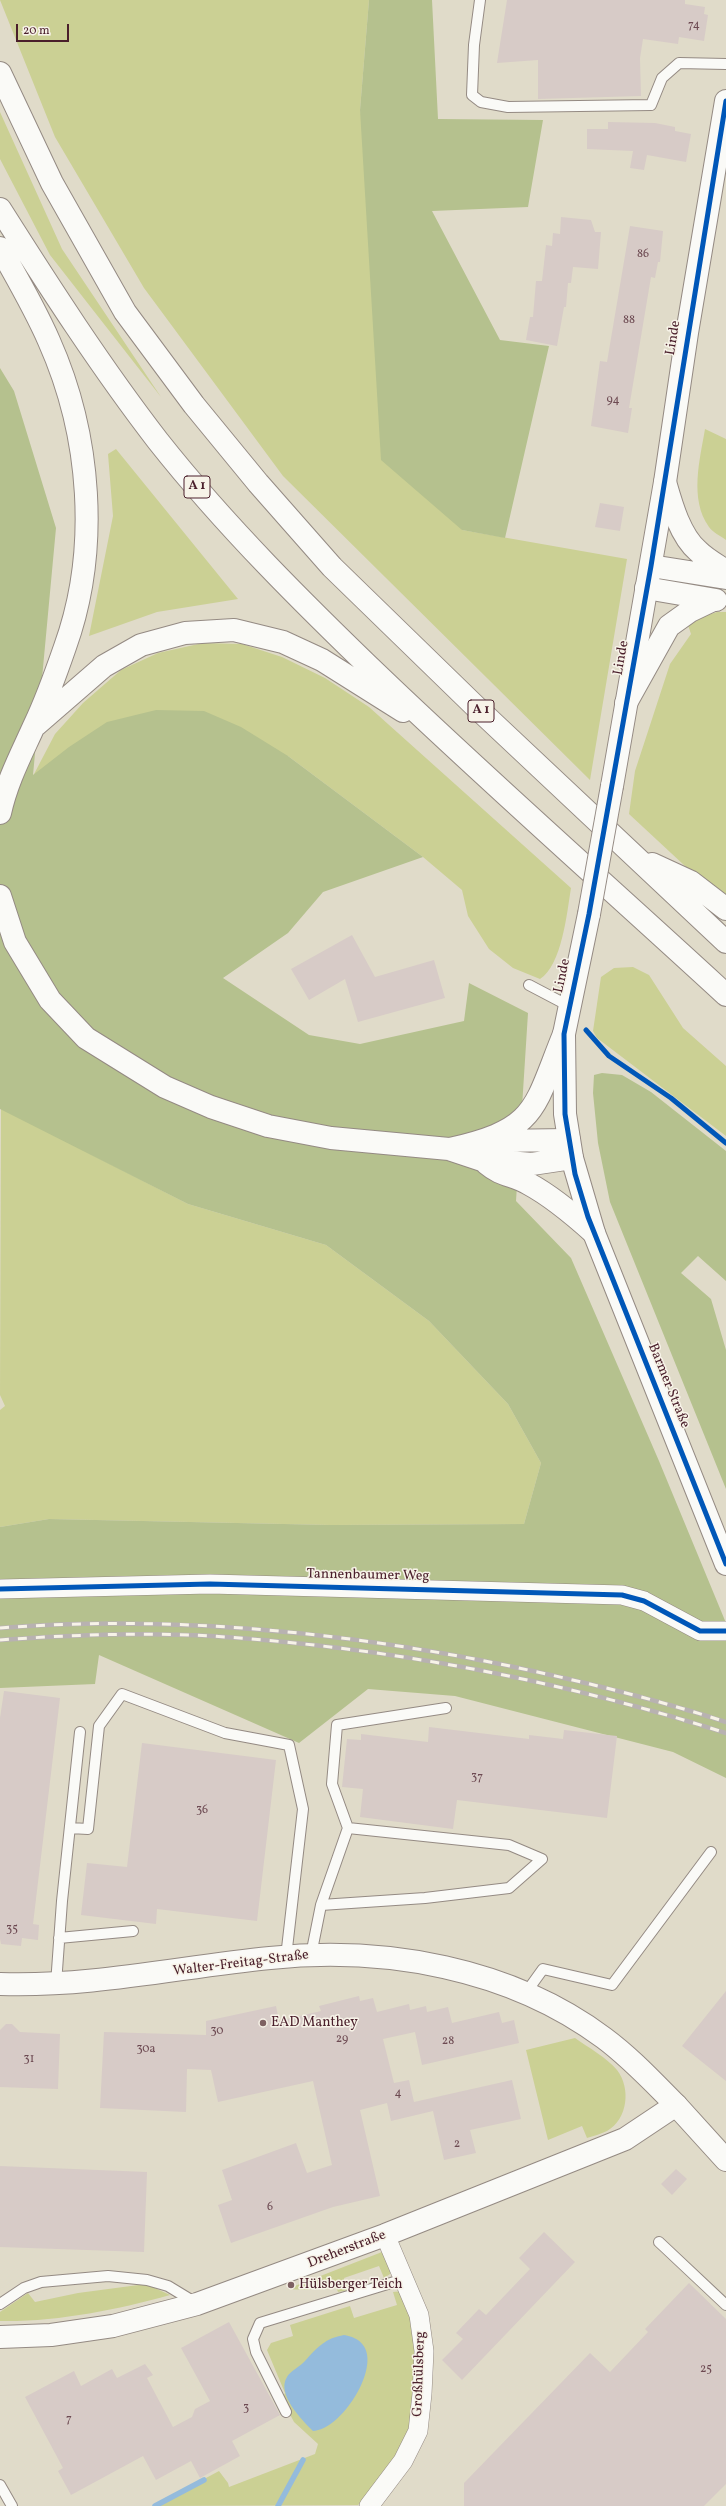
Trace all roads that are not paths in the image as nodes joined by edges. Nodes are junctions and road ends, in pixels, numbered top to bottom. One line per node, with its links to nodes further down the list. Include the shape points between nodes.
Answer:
1 (480, 0): 2 (lane, via 474,45 472,95 481,102 508,107 651,104 662,78 679,63)
2 (726, 64)
3 (0, 73): 17 (main road, A 1, via 52,182 125,312 194,406 332,567)
4 (726, 100): 7 (main road, Linde)
5 (0, 209): 15 (main road, A 1, via 83,339 159,442 230,526 305,605)
6 (0, 248): 14 (main road, via 32,303 65,384 83,462 87,501 85,549 74,619)
7 (665, 482): 8 (main road, Linde); 9 (main road, via 674,513 691,543 697,551)
8 (651, 566): 10 (main road); 11 (main road, Linde)
9 (726, 571)
10 (726, 578)
11 (646, 588): 12 (main road); 13 (main road, Linde)
12 (720, 601): 13 (main road, via 690,611 669,626)
13 (626, 703): 23 (main road, Linde, bridge, via 589,914)
14 (34, 727): 15 (main road, via 104,666 141,645 185,633 234,630 283,642 322,660); 16 (main road, via 4,793)
15 (435, 730): 22 (main road, A 1)
16 (0, 812)
17 (632, 853): 19 (main road, via 691,882); 20 (main road, A 1)
18 (0, 896): 26 (main road, via 15,942 50,1000 86,1038 164,1087 211,1107 268,1126 332,1138)
19 (726, 909)
20 (726, 942)
21 (529, 985): 23 (lane)
22 (726, 995)
23 (569, 1006): 24 (main road, Linde)
24 (564, 1034): 25 (main road, Linde, via 563,1085); 26 (main road, via 542,1094 534,1107 516,1126)
25 (570, 1149): 26 (main road); 27 (main road, Linde)
26 (483, 1150): 27 (main road, via 498,1173 519,1179 546,1194)
27 (591, 1225): 28 (main road, Barmer Straße)
28 (726, 1564)
29 (0, 1589): 30 (street, Tannenbaumer Weg, via 210,1584 622,1595 644,1601 700,1631)
30 (726, 1630)
31 (446, 1708): 34 (lane, via 337,1725 332,1784)
32 (80, 1732): 33 (lane)
33 (70, 1828): 38 (lane); 40 (lane, via 88,1829 99,1726 122,1694 225,1733 289,1746 303,1809)
34 (348, 1828): 36 (lane); 36 (lane, via 509,1845 542,1859 509,1888 425,1898)
35 (711, 1852): 43 (lane, via 612,1985 543,1969)
36 (321, 1905): 39 (lane)
37 (133, 1931): 38 (lane)
38 (59, 1938): 42 (lane)
39 (311, 1955): 40 (main road, Walter-Freitag-Straße); 43 (main road, Walter-Freitag-Straße, via 399,1958 446,1968)
40 (286, 1957): 42 (main road, Walter-Freitag-Straße)
41 (0, 1984): 42 (main road, Walter-Freitag-Straße)
42 (56, 1984)
43 (525, 1994): 44 (main road, Walter-Freitag-Straße, via 562,2012 604,2038)
44 (676, 2105): 45 (main road, Walter-Freitag-Straße); 46 (main road, Dreherstraße, via 625,2139)
45 (726, 2160)
46 (385, 2235): 48 (street, Großhülsberg); 50 (main road, Dreherstraße)
47 (660, 2242): 51 (lane)
48 (404, 2278): 53 (lane, via 260,2323 253,2339 256,2352); 56 (street, Großhülsberg, via 423,2330 422,2394 418,2431 403,2461)
49 (0, 2304): 50 (lane, via 24,2288 41,2282 108,2276 147,2280 168,2286)
50 (198, 2304): 52 (main road, Dreherstraße, via 113,2326 51,2335)
51 (726, 2305)
52 (0, 2337)
53 (286, 2412)
54 (0, 2485): 55 (lane)
55 (12, 2506)
56 (369, 2506)

